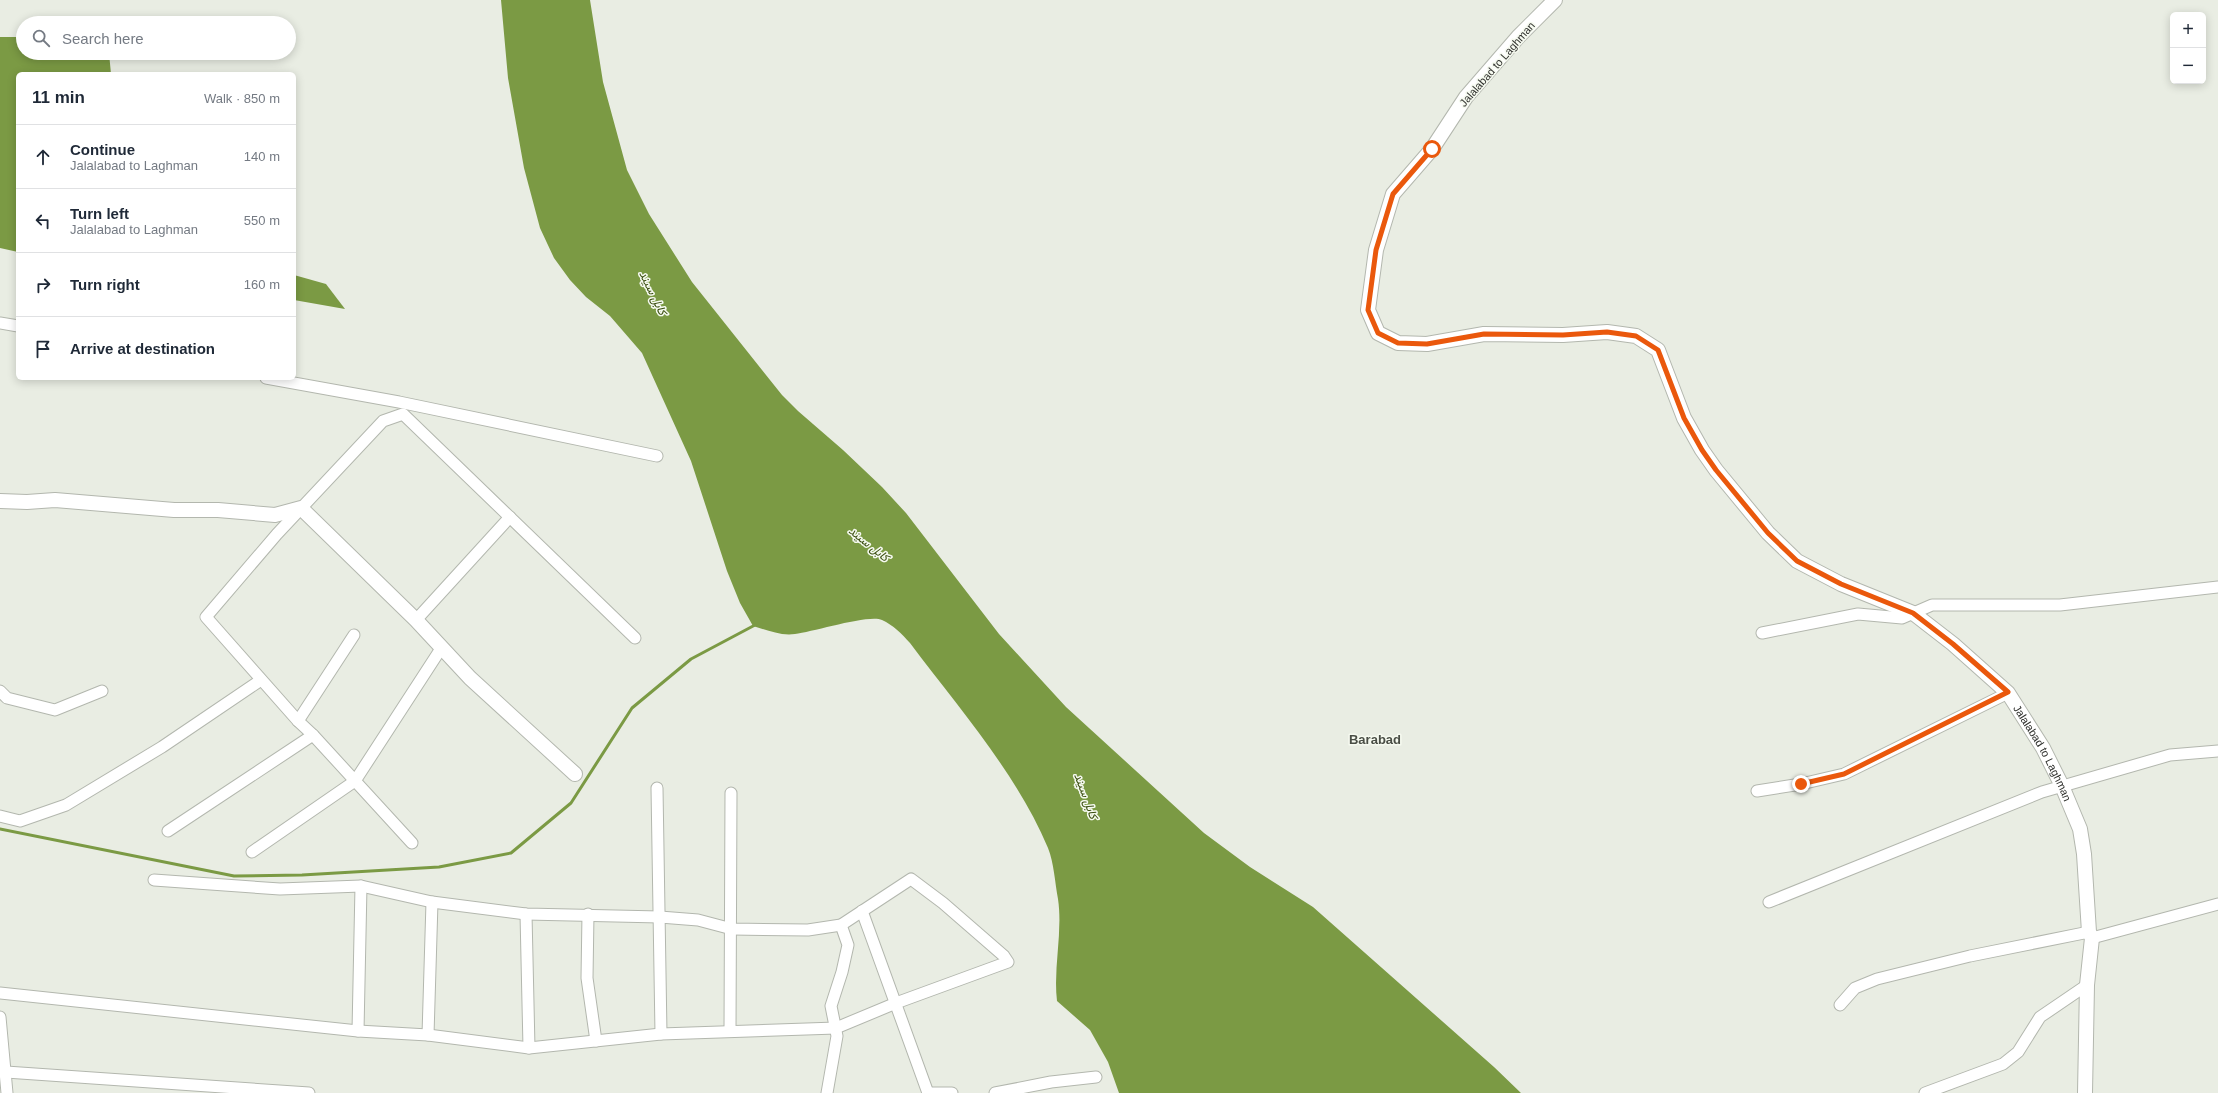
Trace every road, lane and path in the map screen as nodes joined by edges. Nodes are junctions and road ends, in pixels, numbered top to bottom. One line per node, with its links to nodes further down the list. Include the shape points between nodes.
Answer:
1 (1555, 0): 10 (street, Jalalabad to Laghman, via 1518,37 1466,97 1432,149 1393,194 1376,250 1368,310 1378,333 1398,343 1427,344 1484,334 1563,335 1607,332 1636,336 1658,350 1684,418 1702,450 1768,533 1797,561 1841,584)
2 (0, 323): 3 (street)
3 (16, 326)
4 (277, 380): 5 (street, via 399,402)
5 (657, 456)
6 (0, 501): 7 (street, via 55,500 275,515)
7 (301, 508): 8 (street, via 383,421 403,414); 11 (street); 16 (street, via 206,617)
8 (510, 517): 11 (street); 14 (street)
9 (2218, 587): 10 (street, via 2060,605 1932,605)
10 (1913, 613): 12 (street, via 1902,618 1858,614); 19 (street, Jalalabad to Laghman)
11 (416, 620): 15 (street)
12 (1762, 633)
13 (354, 635): 20 (street)
14 (635, 638)
15 (442, 647): 23 (street, via 470,678); 24 (street)
16 (261, 680): 20 (street); 29 (street, via 162,747 66,805 20,822)
17 (0, 691): 18 (street, via 7,698 55,710)
18 (102, 691)
19 (2008, 692): 25 (street, Jalalabad to Laghman, via 2043,748); 27 (street, via 1844,774)
20 (298, 721): 21 (street)
21 (313, 735): 24 (street); 30 (street)
22 (2218, 751): 25 (street, via 2170,755)
23 (575, 774)
24 (355, 781): 31 (street); 32 (street)
25 (2062, 786): 36 (street); 44 (street, Jalalabad to Laghman, via 2083,841)
26 (657, 788): 41 (street)
27 (1757, 791)
28 (731, 793): 43 (street)
29 (0, 816)
30 (168, 831)
31 (412, 843)
32 (252, 852)
33 (154, 880): 34 (street, via 280,889)
34 (361, 886): 35 (street); 52 (street)
35 (432, 902): 39 (street); 54 (street)
36 (1769, 902)
37 (2218, 904): 44 (street)
38 (862, 911): 42 (street); 47 (street); 47 (street, via 911,879 943,903 1008,962)
39 (526, 914): 40 (street); 56 (street)
40 (588, 914): 41 (street); 55 (street, via 587,978)
41 (660, 917): 43 (street, via 698,920); 53 (street)
42 (841, 925): 43 (street, via 808,930); 50 (street, via 848,945 831,1006)
43 (732, 929): 51 (street)
44 (2090, 935): 45 (street, Jalalabad to Laghman); 48 (street, via 1970,956 1877,979 1855,988)
45 (2088, 985): 65 (street, via 2040,1017 2012,1059); 66 (street, Jalalabad to Laghman)
46 (0, 993): 52 (street)
47 (896, 1003): 50 (street); 62 (street)
48 (1840, 1005)
49 (0, 1017): 57 (street)
50 (836, 1028): 51 (street); 61 (street)
51 (730, 1030): 53 (street)
52 (358, 1031): 54 (street)
53 (661, 1034): 55 (street)
54 (428, 1035): 56 (street)
55 (596, 1041): 56 (street)
56 (529, 1048)
57 (6, 1072): 59 (street); 60 (street)
58 (1096, 1077): 64 (street, via 1050,1082)
59 (7, 1093)
60 (309, 1093)
61 (827, 1093)
62 (929, 1093): 63 (street)
63 (952, 1093)
64 (995, 1093)
65 (1925, 1093)
66 (2086, 1093)

